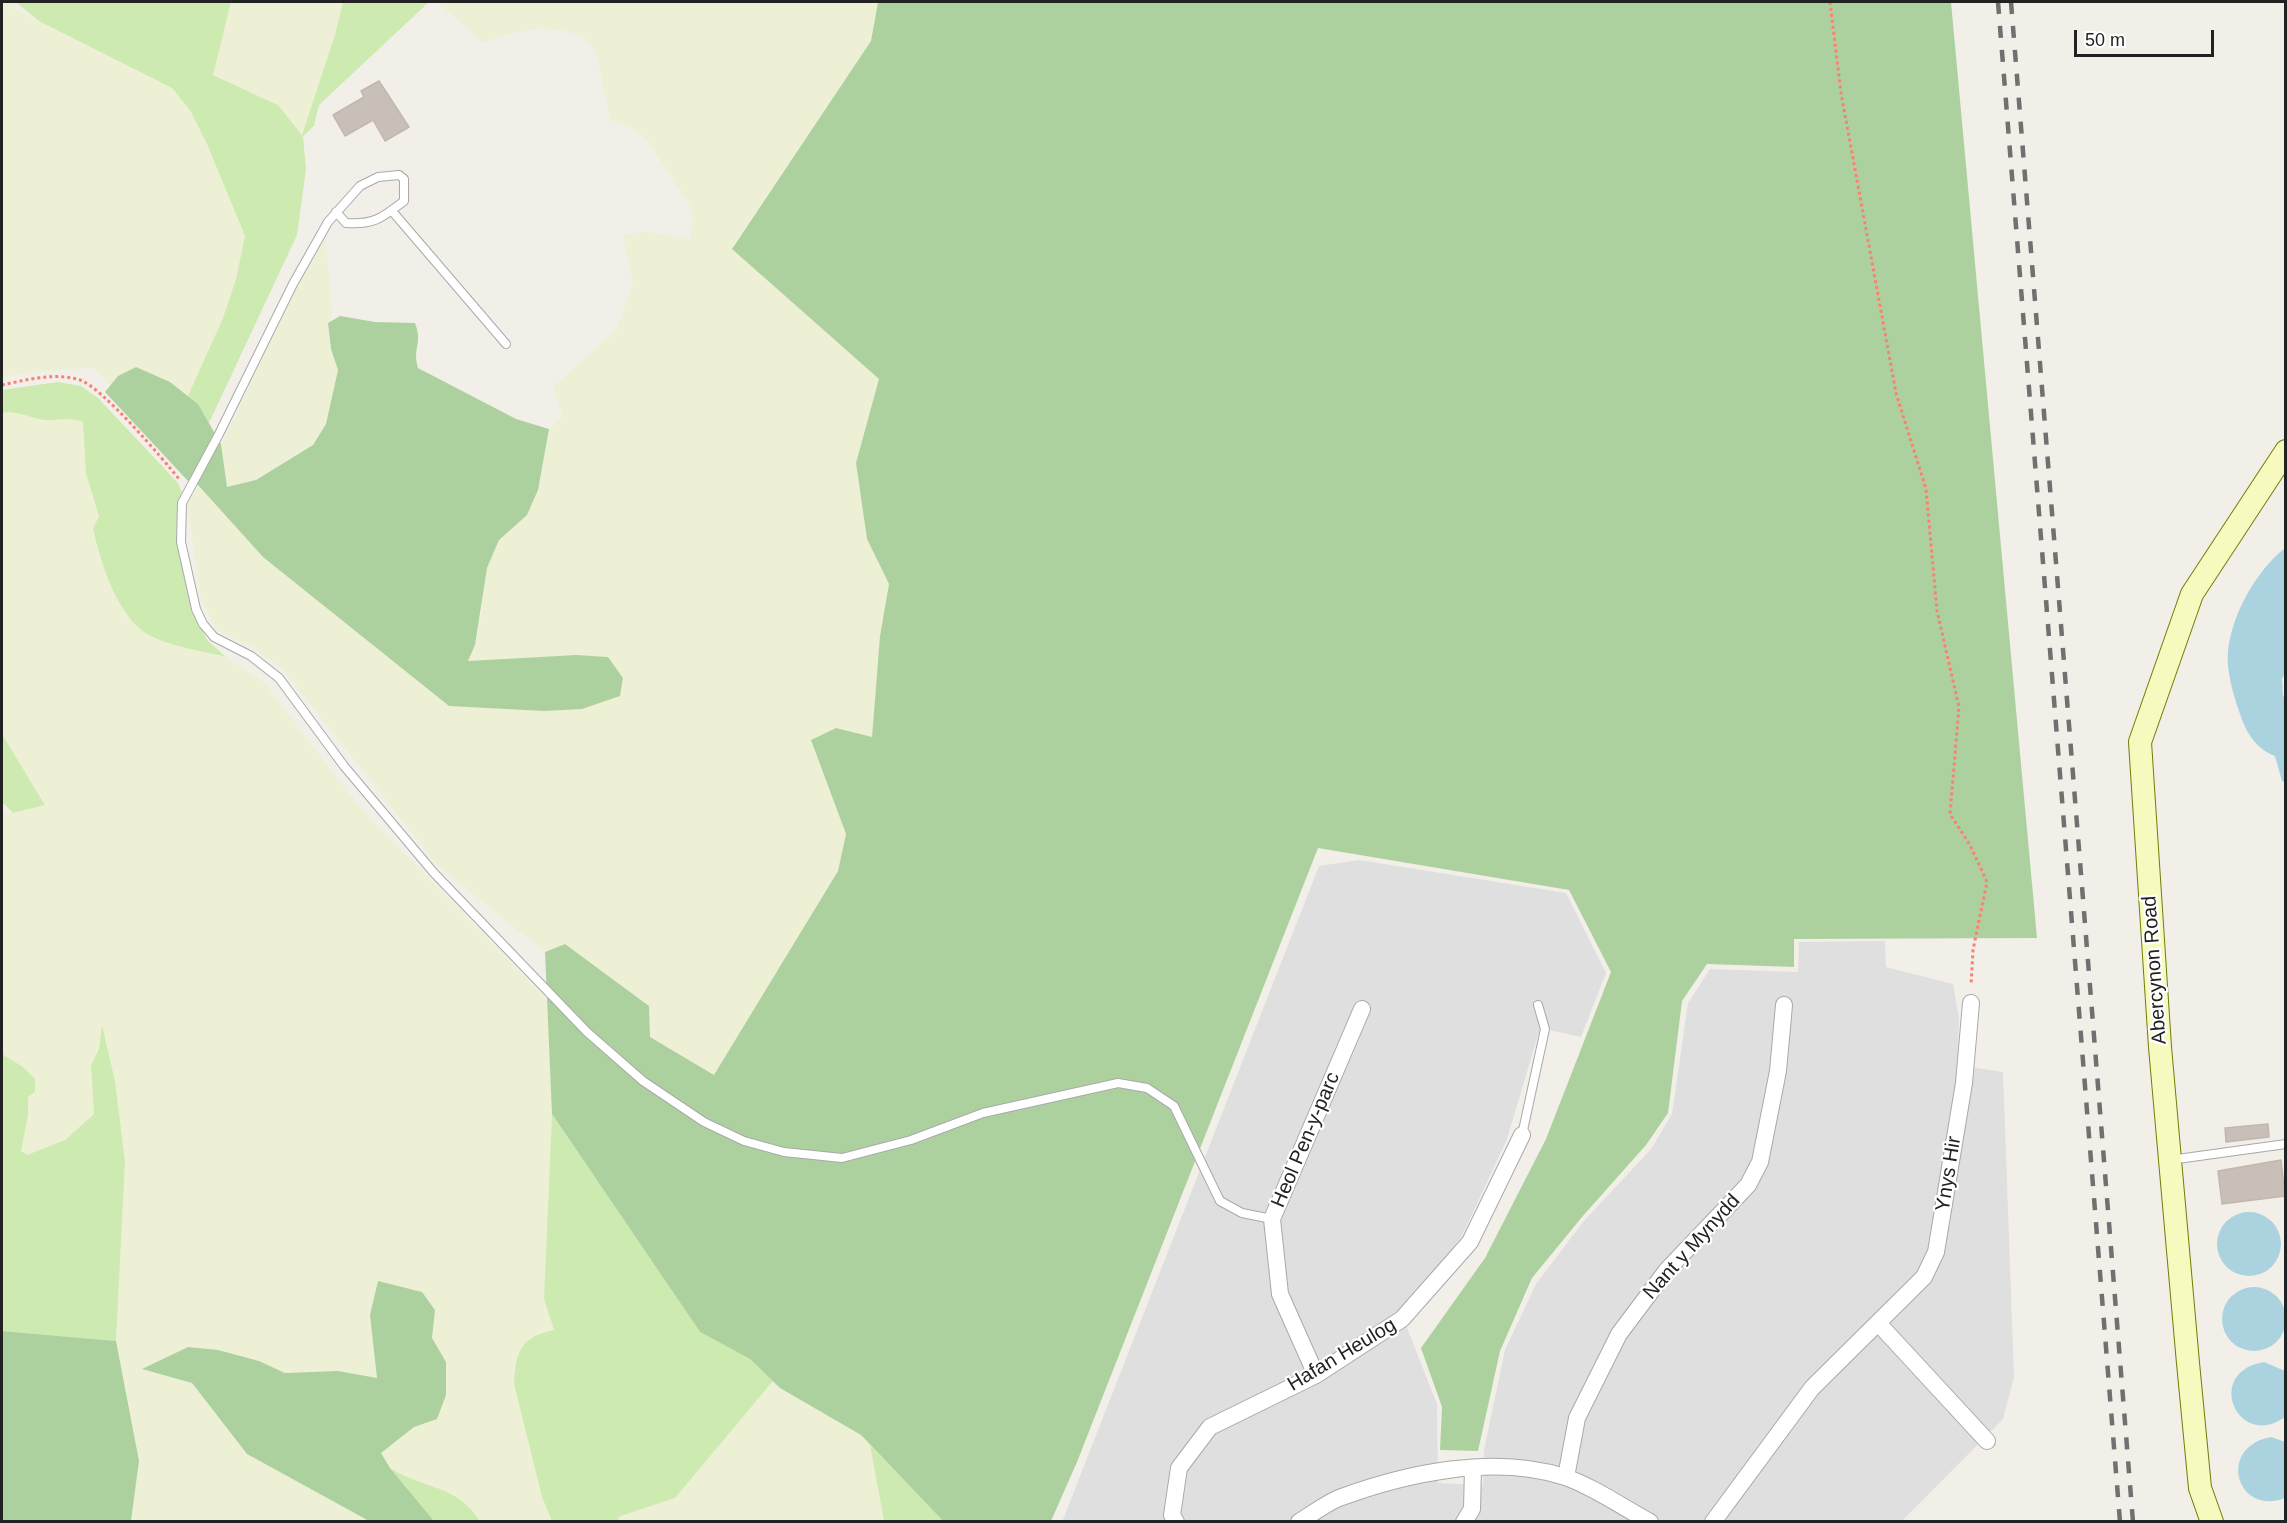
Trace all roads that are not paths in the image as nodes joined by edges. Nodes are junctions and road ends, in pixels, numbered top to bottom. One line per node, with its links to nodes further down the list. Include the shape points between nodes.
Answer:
1 (392, 211): 2 (lane, via 380,220 360,224 346,223); 2 (lane, via 404,201 404,179 399,175 378,177 360,186); 3 (lane)
2 (336, 212): 12 (lane, via 293,284 182,503 181,542 196,609 214,637 251,656 279,678 344,766 434,873 587,1032 643,1082 687,1111 744,1141 784,1152 842,1158 900,1144 994,1110 1118,1083 1147,1088 1174,1106 1220,1201 1242,1212)
3 (506, 344)
4 (2286, 451): 11 (street, Abercynon Road, via 2193,594 2140,742)
5 (1971, 1003): 13 (street, Ynys Hir, via 1964,1083 1936,1252 1924,1277)
6 (1538, 1005): 9 (lane, via 1545,1029)
7 (1784, 1005): 17 (street, Nant y Mynydd, via 1778,1071 1760,1162 1748,1185 1666,1270 1619,1335 1577,1418)
8 (1362, 1010): 12 (street, Heol Pen-y-parc)
9 (1522, 1134): 14 (street, Hafan Heulog, via 1470,1242 1402,1319)
10 (2286, 1144): 11 (lane)
11 (2170, 1160): 23 (street, Abercynon Road, via 2200,1488)
12 (1272, 1219): 14 (street, Heol Pen-y-parc, via 1280,1294)
13 (1878, 1323): 15 (street); 22 (street, Ynys Hir, via 1812,1388)
14 (1316, 1375): 18 (street, Hafan Heulog, via 1210,1427 1179,1468 1173,1515)
15 (1987, 1441)
16 (1473, 1468): 17 (street, via 1524,1469); 19 (street, via 1385,1484 1337,1499); 20 (street, via 1472,1509)
17 (1566, 1477): 21 (street)
18 (1176, 1521)
19 (1299, 1521)
20 (1464, 1521)
21 (1650, 1521)
22 (1713, 1521)
23 (2212, 1521)

